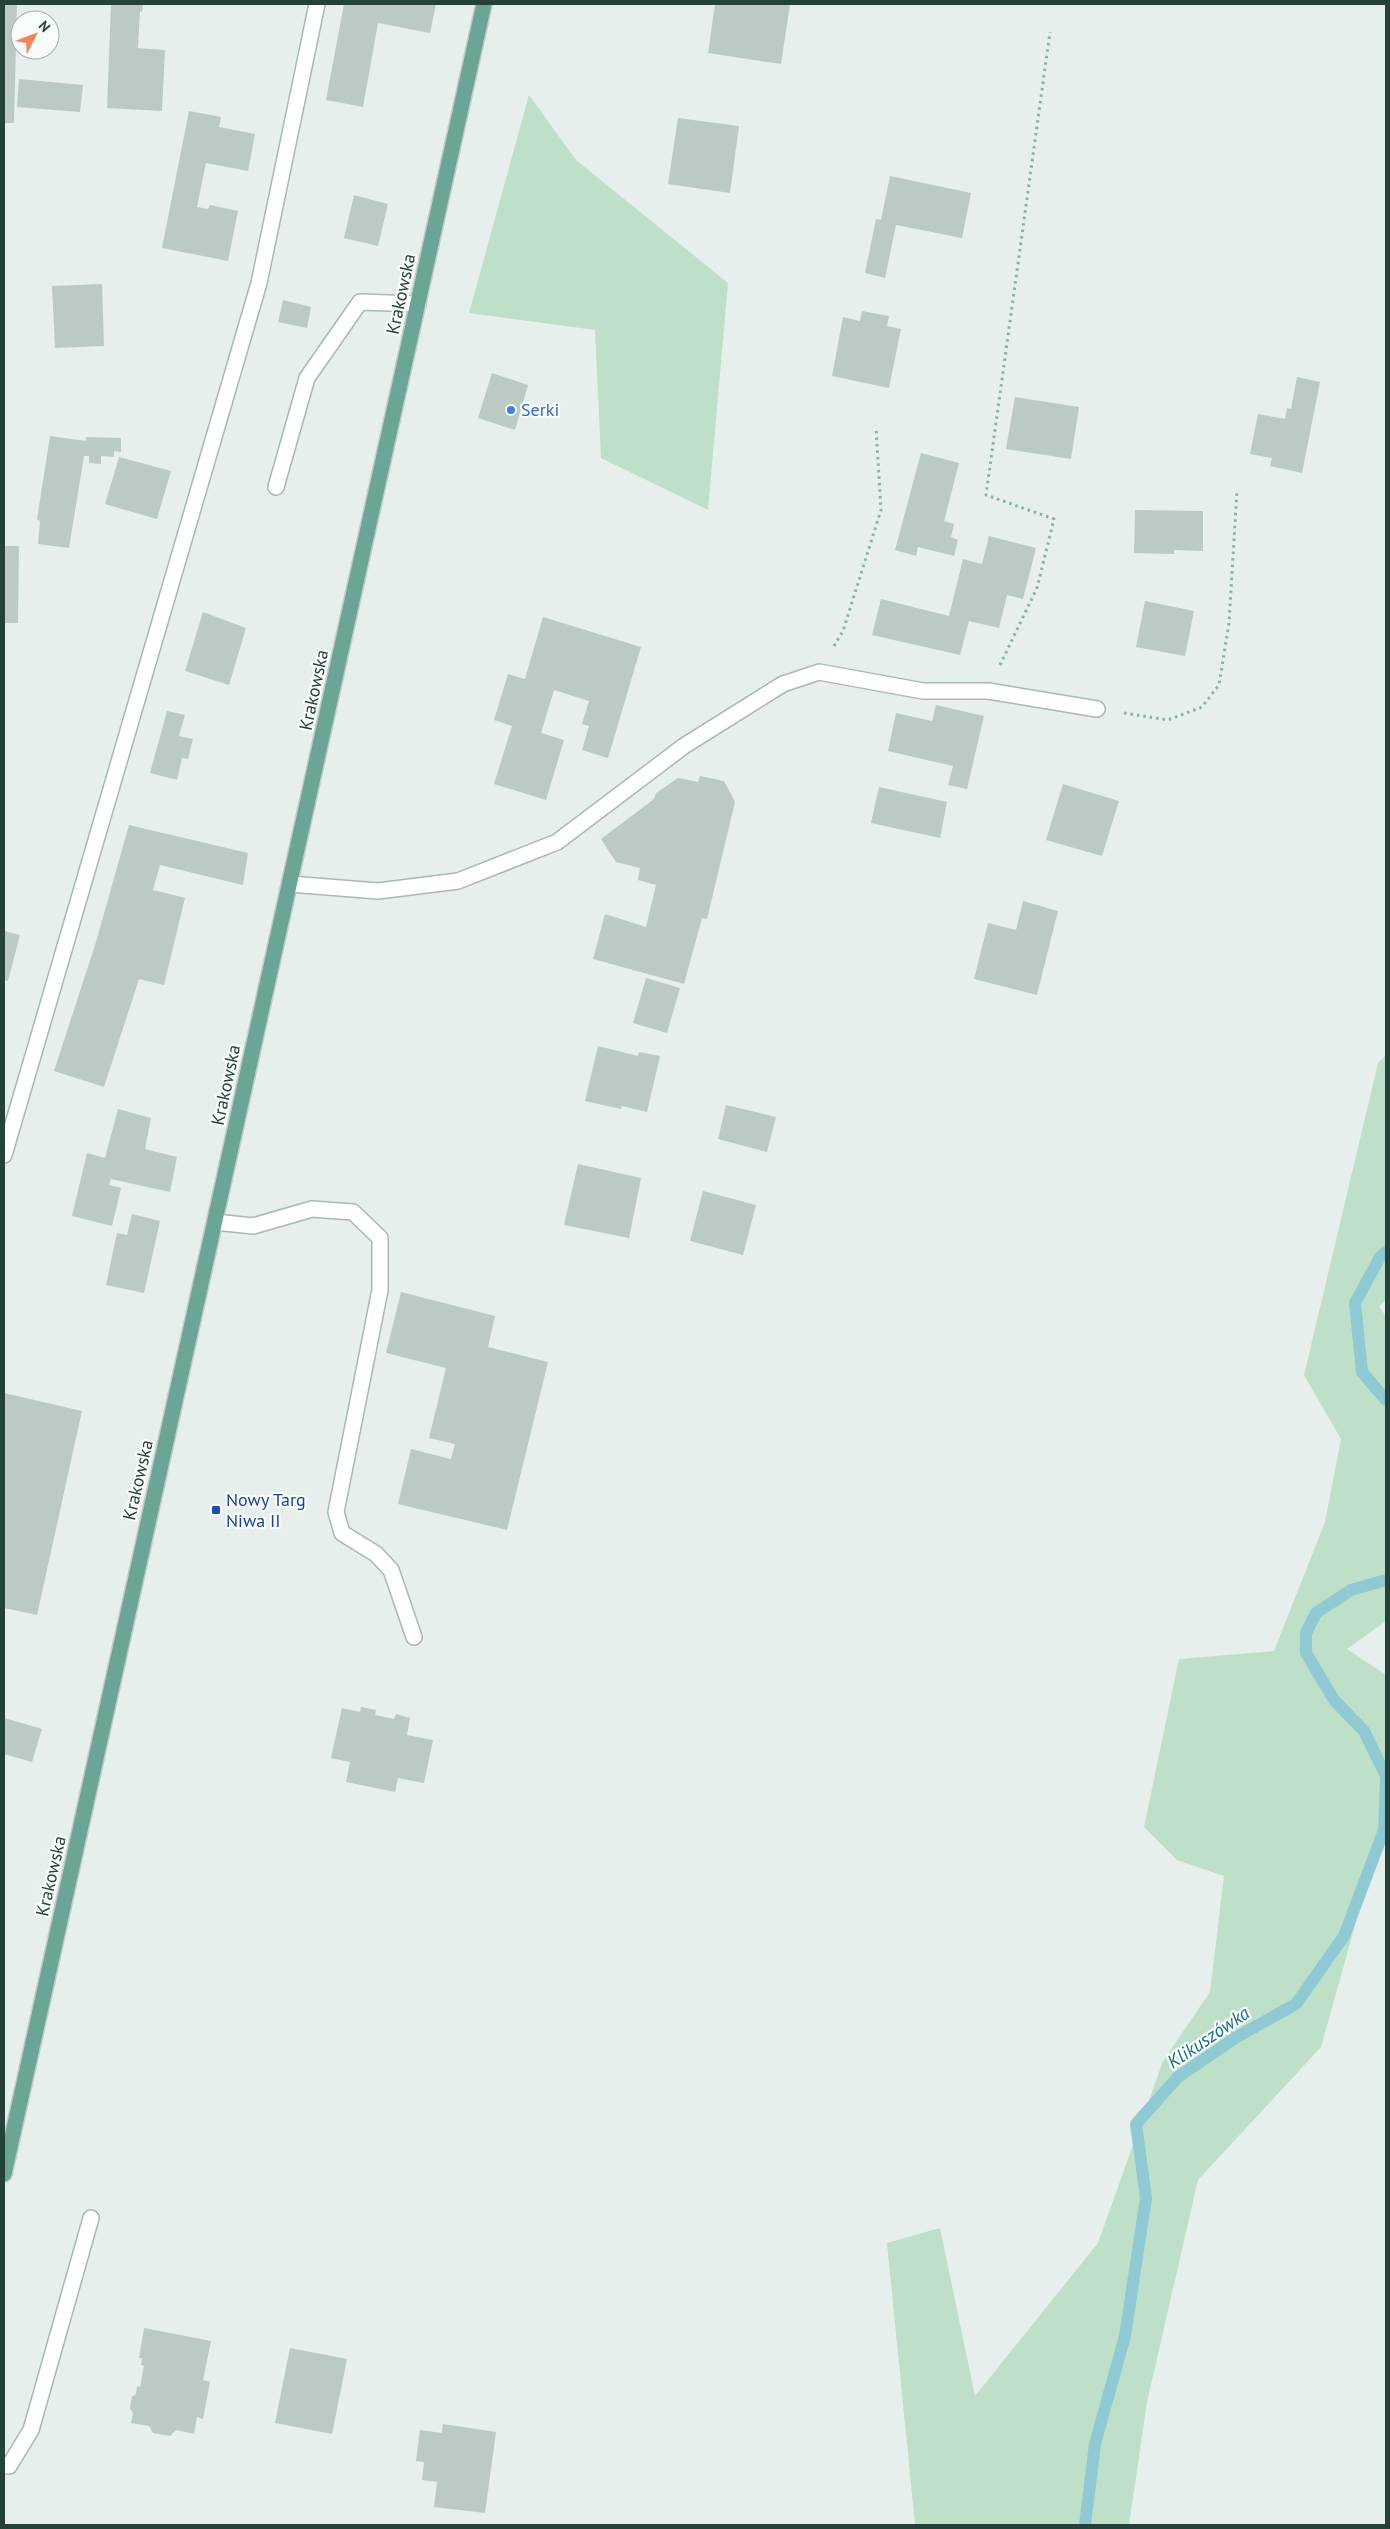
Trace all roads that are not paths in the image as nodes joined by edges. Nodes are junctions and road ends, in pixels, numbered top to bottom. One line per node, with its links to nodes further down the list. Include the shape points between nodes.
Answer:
1 (317, 4): 7 (street, via 259,283)
2 (484, 4): 3 (main road, Krakowska)
3 (418, 304): 4 (street, via 360,302 307,378); 6 (main road, Krakowska)
4 (276, 486)
5 (1097, 709): 6 (street, via 988,691 923,691 819,672 783,684 684,746 557,842 458,881 378,891)
6 (290, 884): 8 (main road, Krakowska)
7 (4, 1155)
8 (215, 1222): 9 (street, via 253,1226 312,1209 354,1212 380,1238 380,1290 336,1512 342,1533 376,1554 391,1570); 10 (main road, Krakowska)
9 (414, 1637)
10 (4, 2174)
11 (91, 2218): 12 (street, via 31,2430 8,2466)
12 (4, 2466)

